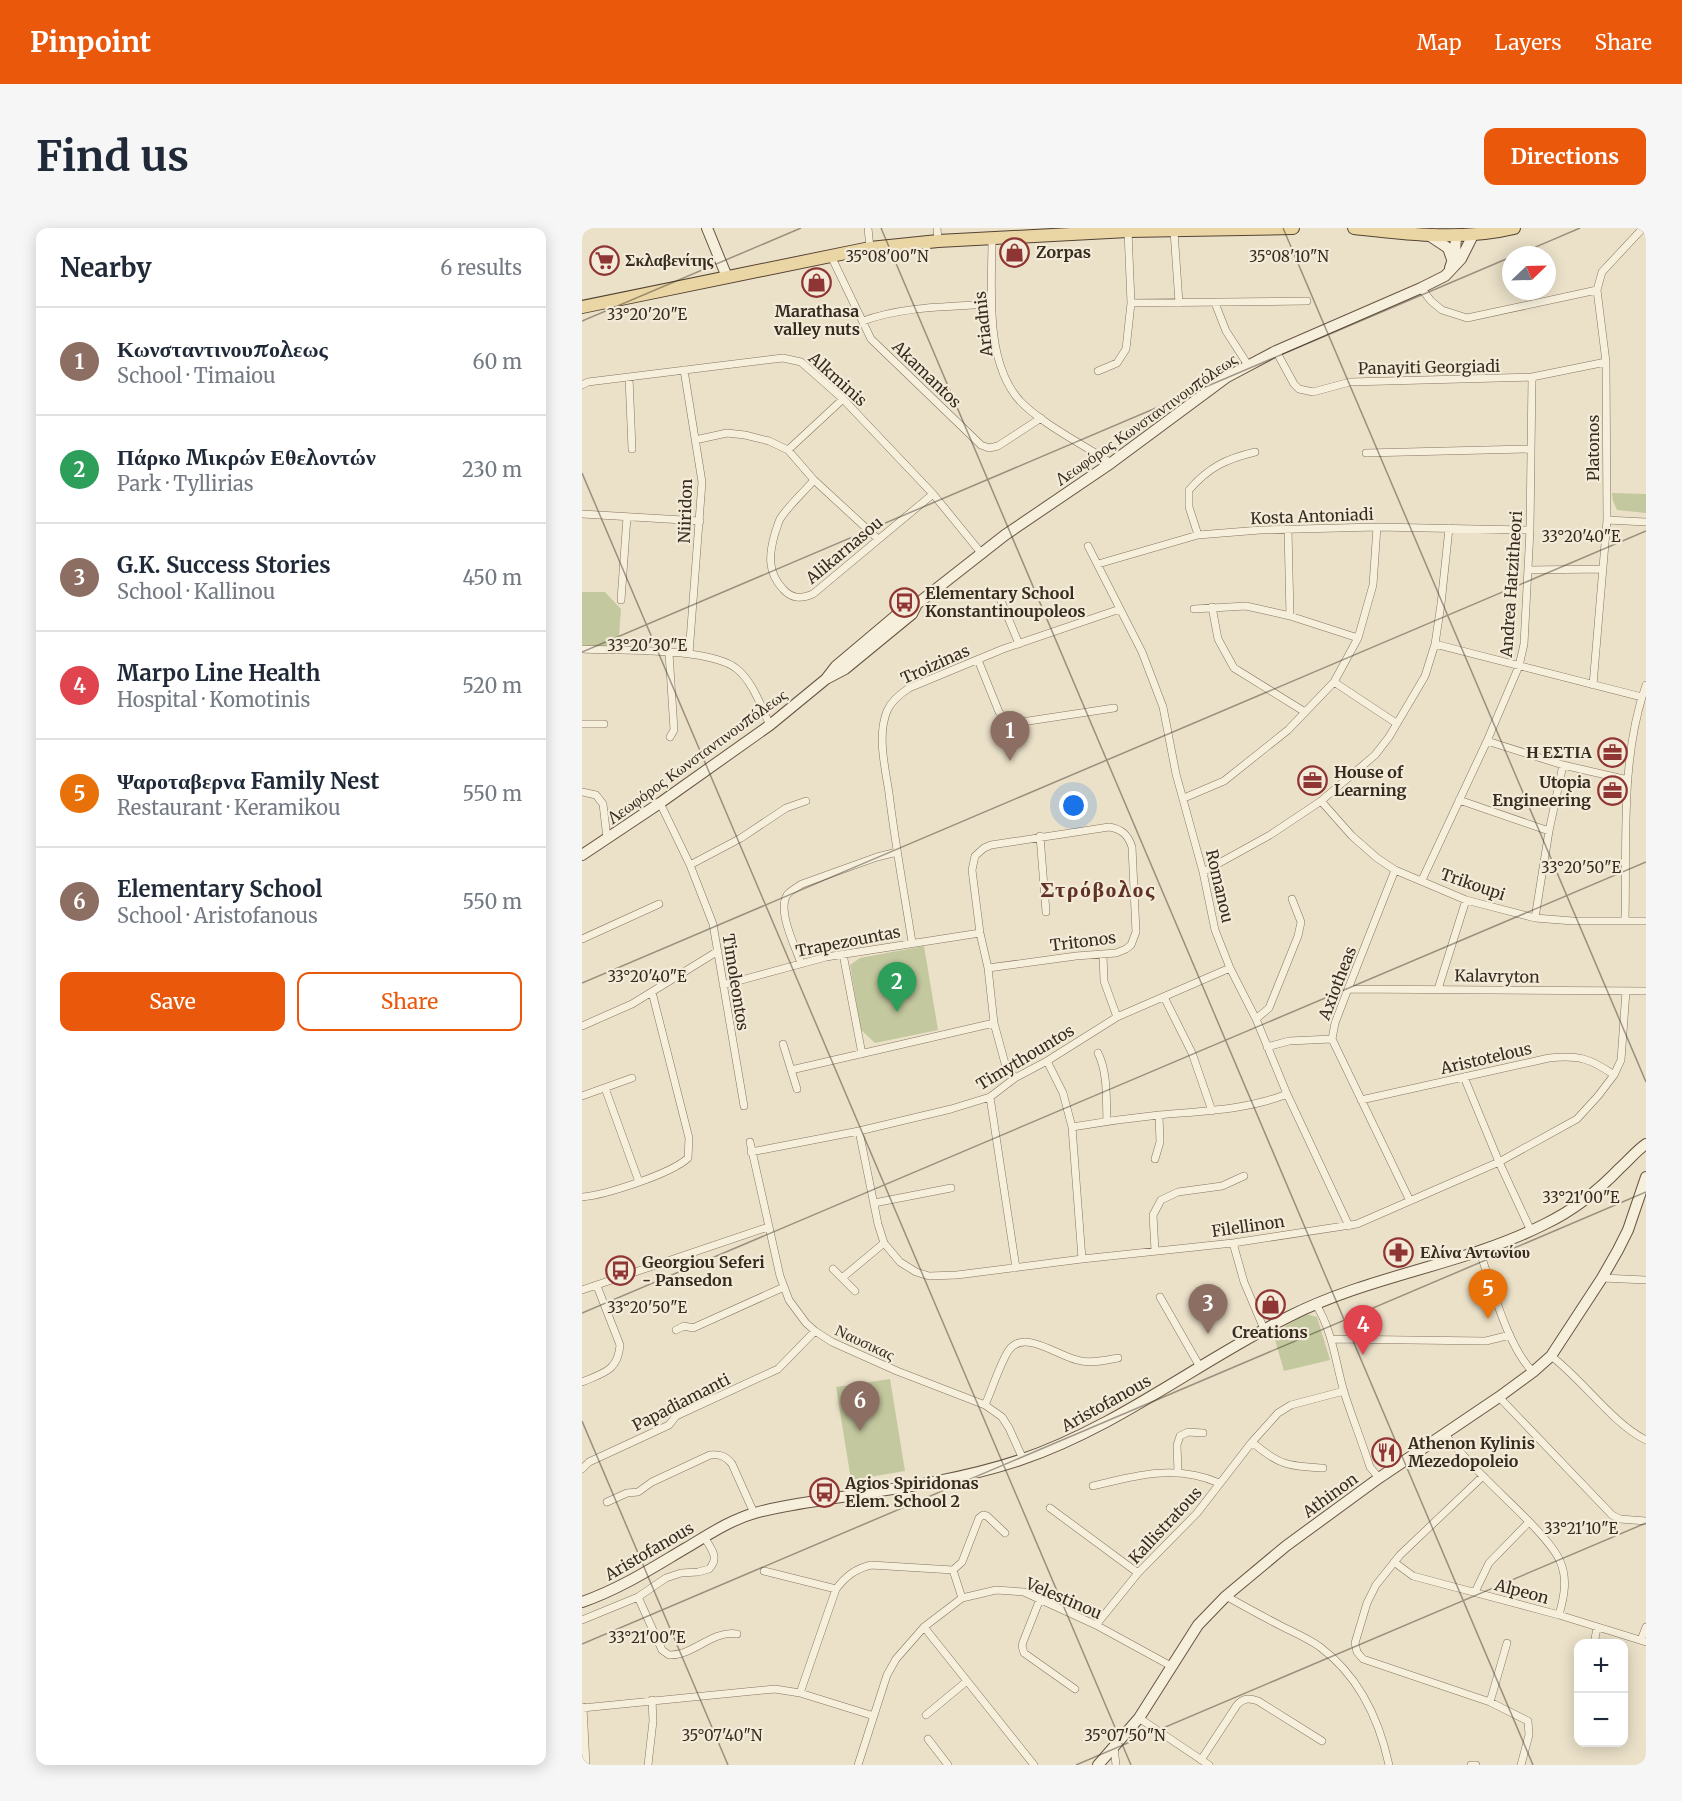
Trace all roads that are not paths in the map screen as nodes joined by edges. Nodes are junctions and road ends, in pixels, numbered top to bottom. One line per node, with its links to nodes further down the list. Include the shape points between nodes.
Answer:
1 (707, 228): 20 (street)
2 (868, 228): 16 (street)
3 (1262, 228): 4 (main road); 9 (main road)
4 (1293, 228)
5 (1354, 228): 13 (main road)
6 (1514, 228): 12 (main road)
7 (1643, 228): 22 (street, via 1602,272)
8 (1128, 229): 10 (main road); 15 (main road); 24 (street)
9 (1195, 229): 10 (main road)
10 (1174, 231): 25 (street)
11 (938, 234): 15 (main road); 16 (main road)
12 (1473, 235): 14 (main road); 19 (street, Λεωφόρος Κωνσταντινουπόλεως, via 1461,259)
13 (1430, 236): 14 (main road); 18 (street, via 1448,248)
14 (1456, 237): 18 (street)
15 (992, 238): 27 (street, Ariadnis)
16 (870, 248): 17 (main road)
17 (831, 256): 20 (main road); 29 (street, Akamantos)
18 (1453, 262): 19 (street)
19 (1445, 276): 21 (street, Λεωφόρος Κωνσταντινουπόλεως)
20 (727, 278): 28 (main road)
21 (1421, 288): 22 (street, via 1442,310 1467,318); 30 (street, Λεωφόρος Κωνσταντινουπόλεως)
22 (1597, 290): 31 (street, Platonos)
23 (1307, 301): 26 (street)
24 (1131, 303): 25 (street); 34 (street, via 1126,349 1117,363)
25 (1179, 303): 26 (street)
26 (1215, 303): 32 (street)
27 (992, 304): 29 (street, via 905,310); 39 (street, Ariadnis, via 995,348 1006,380 1020,401)
28 (582, 308)
29 (863, 321): 39 (street, Akamantos, via 871,339 981,445 998,446)
30 (1276, 351): 32 (street, Λεωφόρος Κωνσταντινουπόλεως); 36 (street, Panayiti Georgiadi, via 1294,384 1313,392 1350,382)
31 (1606, 362): 36 (street, Panayiti Georgiadi); 51 (street, Platonos)
32 (1248, 365): 46 (street, Λεωφόρος Κωνσταντινουπόλεως)
33 (684, 370): 35 (street, Alkminis); 38 (street, Alkminis, via 783,358 801,362); 40 (street, Niiridon)
34 (1098, 372)
35 (629, 377): 37 (street, Alkminis); 41 (street)
36 (1532, 377): 42 (street, Andrea Hatzitheori)
37 (582, 385)
38 (843, 399): 43 (street); 48 (street, Alkminis)
39 (1041, 418): 46 (street, Ariadnis)
40 (696, 440): 43 (street, via 727,433 769,441); 52 (street, Niiridon, via 702,482)
41 (632, 449)
42 (1530, 449): 45 (street); 57 (street, Andrea Hatzitheori)
43 (788, 450): 47 (street)
44 (1255, 452): 58 (street, via 1217,465 1190,490 1189,507)
45 (1366, 453)
46 (1111, 463): 61 (street, Λεωφόρος Κωνσταντινουπόλεως)
47 (814, 480): 59 (street); 59 (street, Alikarnasou, via 779,520 770,549 770,568 786,592 795,598 813,594)
48 (933, 494): 59 (street, Alikarnasou); 61 (street, Alkminis)
49 (582, 514): 50 (street)
50 (627, 517): 52 (street); 66 (street)
51 (1607, 520): 53 (street); 63 (street, Platonos)
52 (700, 521): 76 (street, Niiridon)
53 (1646, 522)
54 (1377, 527): 55 (street, Kosta Antoniadi); 56 (street, Kosta Antoniadi); 71 (street, via 1373,585)
55 (1449, 528): 57 (street, Kosta Antoniadi); 72 (street)
56 (1288, 529): 58 (street, Kosta Antoniadi); 70 (street)
57 (1530, 530): 64 (street, Andrea Hatzitheori)
58 (1198, 535): 62 (street, Kosta Antoniadi)
59 (878, 538)
60 (1088, 546): 62 (street, Romanou)
61 (982, 554): 88 (street, Λεωφόρος Κωνσταντινουπόλεως, via 917,604 895,629)
62 (1098, 564): 68 (street, Romanou)
63 (1603, 569): 64 (street); 80 (street, Platonos)
64 (1528, 570): 78 (street, Andrea Hatzitheori)
65 (999, 596): 73 (street)
66 (621, 600)
67 (1212, 606): 69 (street); 70 (street, via 1246,606); 84 (street, via 1218,639 1234,668)
68 (1120, 609): 73 (street, Troizinas); 94 (street, Romanou, via 1163,707)
69 (1194, 609)
70 (1290, 616): 71 (street)
71 (1358, 638): 79 (street)
72 (1435, 644): 78 (street); 85 (street, via 1425,676)
73 (1019, 645): 77 (street, Troizinas)
74 (582, 650): 75 (street)
75 (669, 653): 76 (street); 89 (street, via 674,730)
76 (689, 654): 88 (street, via 720,660 737,669)
77 (978, 660): 83 (street, via 999,712 1016,723); 102 (street, Troizinas, via 909,688 887,710 883,746)
78 (1519, 666): 80 (street); 90 (street, Andrea Hatzitheori)
79 (1334, 682): 84 (street); 85 (street)
80 (1593, 685): 82 (street)
81 (1646, 685): 82 (street)
82 (1642, 697): 92 (street)
83 (1114, 708)
84 (1305, 712): 94 (street, via 1224,781)
85 (1396, 723): 97 (street, via 1376,755)
86 (582, 724): 87 (street)
87 (604, 724)
88 (770, 725): 98 (street, Λεωφόρος Κωνσταντινουπόλεως)
89 (670, 737)
90 (1487, 741): 91 (street); 95 (street, Andrea Hatzitheori)
91 (1563, 765): 92 (street); 99 (street)
92 (1628, 780): 113 (street)
93 (582, 792): 101 (street, via 596,795 603,804)
94 (1184, 798): 106 (street, Romanou)
95 (1459, 800): 99 (street); 107 (street, Andrea Hatzitheori)
96 (806, 801): 104 (street, via 786,808)
97 (1321, 801): 105 (street, Trikoupi, via 1352,836); 106 (street)
98 (660, 803): 101 (street, Λεωφόρος Κωνσταντινουπόλεως); 104 (street, Timoleontos)
99 (1549, 831): 112 (street)
100 (1040, 836): 111 (street); 115 (street, Tritonos, via 991,845 975,856 972,870); 120 (street, Tritonos, via 1109,827 1123,832 1130,840 1135,938 1126,950)
101 (607, 838): 103 (street, Λεωφόρος Κωνσταντινουπόλεως)
102 (897, 852): 117 (street, Troizinas); 121 (street, via 792,890 783,906)
103 (582, 855)
104 (690, 866): 118 (street, Timoleontos, via 713,924)
105 (1395, 870): 107 (street, Trikoupi); 125 (street, Axiotheas)
106 (1203, 872): 123 (street, Romanou, via 1215,930)
107 (1422, 880): 109 (street, Trikoupi)
108 (1292, 899): 132 (street, via 1301,922 1298,936 1269,1008)
109 (1466, 900): 112 (street, Trikoupi); 126 (street)
110 (658, 904): 116 (street)
111 (1046, 912)
112 (1535, 918): 113 (street, Trikoupi)
113 (1625, 920): 114 (street, Trikoupi)
114 (1646, 921)
115 (980, 933): 117 (street, Trapezountas); 122 (street)
116 (582, 939)
117 (912, 942): 119 (street, Trapezountas)
118 (718, 951): 124 (street, Timoleontos); 129 (street)
119 (843, 954): 121 (street, Trapezountas); 138 (street)
120 (1102, 955): 122 (street, Tritonos); 131 (street, via 1104,981)
121 (801, 963): 124 (street, Trapezountas)
122 (988, 968): 133 (street)
123 (1230, 968): 130 (street, Timythountos); 132 (street, Romanou)
124 (723, 985): 152 (street, Timoleontos)
125 (1348, 989): 126 (street, Kalavryton); 135 (street, Axiotheas)
126 (1438, 989): 127 (street, Kalavryton)
127 (1626, 991): 128 (street, Kalavryton); 142 (street, Filellinon, via 1621,1060)
128 (1646, 991)
129 (652, 992): 134 (street); 167 (street, via 689,1138 688,1158 680,1166)
130 (1164, 997): 131 (street, Timythountos); 153 (street, via 1192,1053)
131 (1117, 1017): 140 (street, Timythountos)
132 (1256, 1019): 137 (street, Romanou)
133 (994, 1023): 138 (street); 145 (street, via 1006,1067)
134 (582, 1026)
135 (1332, 1040): 137 (street, via 1289,1041); 151 (street, Axiotheas)
136 (783, 1044): 141 (street)
137 (1267, 1047): 148 (street, Romanou)
138 (862, 1053): 141 (street)
139 (1098, 1053): 155 (street, via 1105,1076)
140 (1047, 1060): 145 (street, Timythountos); 156 (street, via 1063,1093)
141 (791, 1070): 147 (street)
142 (1614, 1075): 143 (street, Aristotelous, via 1597,1063 1566,1056); 163 (street, Filellinon, via 1577,1119)
143 (1464, 1077): 151 (street, Aristotelous); 163 (street)
144 (632, 1078): 146 (street)
145 (1015, 1078): 150 (street, Timythountos)
146 (605, 1088): 149 (street); 167 (street)
147 (797, 1089)
148 (1287, 1094): 153 (street); 172 (street, Romanou)
149 (582, 1096)
150 (990, 1097): 157 (street, Timythountos); 180 (street)
151 (1361, 1100): 170 (street, Axiotheas)
152 (744, 1106)
153 (1212, 1111): 154 (street)
154 (1159, 1115): 155 (street); 162 (street, via 1160,1142)
155 (1107, 1121): 156 (street)
156 (1072, 1127): 179 (street)
157 (859, 1131): 160 (street, Timythountos); 171 (street, Filellinon)
158 (750, 1142): 160 (street, Ναυσικας)
159 (1646, 1144): 164 (street, Aristofanous)
160 (751, 1152): 173 (street, Ναυσικας)
161 (1646, 1153): 164 (street, Aristofanous)
162 (1155, 1159)
163 (1499, 1162): 170 (street, Filellinon); 174 (street)
164 (1621, 1168): 174 (street, Aristofanous, via 1567,1212)
165 (1244, 1176): 178 (street, via 1222,1186 1178,1192 1161,1200 1153,1215)
166 (1646, 1177): 183 (street, Athinon, via 1628,1230)
167 (639, 1182): 169 (street)
168 (951, 1188): 171 (street)
169 (582, 1197)
170 (1410, 1201): 172 (street, Filellinon)
171 (874, 1203): 175 (street, Filellinon)
172 (1349, 1226): 176 (street, Filellinon)
173 (768, 1227): 185 (street); 186 (street, Ναυσικας)
174 (1531, 1231): 177 (street, Aristofanous)
175 (884, 1243): 180 (street, Filellinon, via 900,1263 929,1275); 182 (street)
176 (1233, 1243): 178 (street, Filellinon); 191 (street)
177 (1479, 1250): 190 (street, Aristofanous); 194 (street)
178 (1155, 1251): 179 (street, Filellinon)
179 (1082, 1259): 180 (street, Filellinon)
180 (1016, 1268)
181 (833, 1269): 182 (street)
182 (842, 1278): 188 (street)
183 (1602, 1278): 184 (street); 196 (street, Athinon)
184 (1646, 1280)
185 (597, 1286): 187 (street); 200 (street, via 620,1345 619,1355 609,1370)
186 (784, 1287): 192 (street, via 693,1328 684,1326); 193 (street, Ναυσικας, via 797,1311)
187 (582, 1290)
188 (855, 1291)
189 (1160, 1297): 198 (street)
190 (1315, 1303): 191 (street, Aristofanous); 195 (street)
191 (1264, 1329): 198 (street, Aristofanous)
192 (676, 1330)
193 (815, 1331): 203 (street, Ναυσικας, via 886,1366); 209 (street, Papadiamanti, via 778,1369 676,1416 669,1425)
194 (1510, 1335): 195 (street, via 1486,1341); 199 (street)
195 (1332, 1340): 201 (street)
196 (1551, 1356): 199 (street, Athinon); 206 (street, via 1622,1423)
197 (1118, 1358): 203 (street, via 1076,1360 1032,1342 1021,1342 1010,1349)
198 (1200, 1367): 208 (street, Aristofanous, via 1071,1441)
199 (1533, 1372): 202 (street, Athinon)
200 (582, 1382)
201 (1344, 1391): 207 (street, Kallistratous, via 1285,1408); 213 (street, via 1370,1467)
202 (1499, 1397): 205 (street, Athinon); 219 (street, via 1612,1515)
203 (985, 1405): 208 (street, Ναυσικας, via 1002,1417)
204 (1203, 1433): 211 (street, via 1180,1436)
205 (1444, 1434): 212 (street); 213 (street, Athinon)
206 (1646, 1440)
207 (1252, 1442): 210 (street, via 1284,1464); 214 (street, Kallistratous)
208 (1023, 1459): 218 (street, Aristofanous, via 906,1487)
209 (582, 1468)
210 (1323, 1468)
211 (1178, 1472): 214 (street); 215 (street, via 1147,1474)
212 (1483, 1476): 220 (street); 223 (street)
213 (1378, 1478): 230 (street, Athinon)
214 (1219, 1483): 226 (street, Kallistratous, via 1197,1513)
215 (1093, 1486)
216 (607, 1502): 218 (street, via 638,1492 717,1454 732,1464)
217 (1050, 1508): 226 (street)
218 (754, 1513): 222 (street, Aristofanous)
219 (1646, 1521)
220 (1528, 1522): 228 (street, via 1489,1563); 234 (street, via 1555,1551 1562,1565 1565,1589)
221 (1005, 1533): 224 (street, via 987,1516 981,1516 962,1562)
222 (704, 1537): 229 (street, via 715,1561 709,1569 675,1574); 233 (street, Aristofanous, via 635,1579)
223 (1394, 1562): 228 (street, Alpeon, via 1413,1576); 248 (street, via 1367,1603 1355,1643 1357,1652 1363,1659)
224 (953, 1570): 227 (street, via 871,1565 858,1568); 231 (street)
225 (764, 1571): 227 (street)
226 (1138, 1574): 236 (street, Kallistratous)
227 (836, 1589): 247 (street)
228 (1475, 1592): 234 (street, Alpeon)
229 (638, 1596): 235 (street); 240 (street, via 662,1650 672,1655 721,1635)
230 (1226, 1596): 244 (street, Athinon, via 1198,1625); 267 (street, via 1319,1646 1350,1676 1378,1725)
231 (962, 1598): 232 (street, Velestinou, via 1005,1590); 237 (street, Velestinou)
232 (1040, 1599): 236 (street, Velestinou); 246 (street, via 1023,1642 1024,1653)
233 (582, 1602)
234 (1558, 1615): 239 (street, Alpeon)
235 (582, 1620)
236 (1096, 1625): 244 (street, Velestinou)
237 (924, 1627): 245 (street); 252 (street, Velestinou, via 887,1675)
238 (1646, 1627): 242 (street)
239 (1598, 1628): 241 (street); 242 (street, Alpeon)
240 (737, 1634)
241 (1595, 1639)
242 (1644, 1641)
243 (1507, 1643): 248 (street)
244 (1171, 1666): 253 (street, Athinon)
245 (967, 1681): 251 (street); 263 (street)
246 (1075, 1689)
247 (800, 1693): 249 (street, via 775,1689); 252 (street)
248 (1490, 1702): 258 (street, via 1528,1722)
249 (652, 1704): 250 (street); 260 (street)
250 (583, 1708): 259 (street)
251 (926, 1715)
252 (874, 1716): 261 (street, Velestinou)
253 (1139, 1718): 256 (street, Athinon); 257 (street)
254 (928, 1739): 262 (street)
255 (1322, 1740): 257 (street, via 1258,1701 1244,1699)
256 (1114, 1747): 264 (street, Athinon); 265 (street)
257 (1201, 1760): 266 (street)
258 (1522, 1761)
259 (586, 1765)
260 (648, 1765)
261 (858, 1765)
262 (948, 1765)
263 (1034, 1765)
264 (1098, 1765)
265 (1116, 1765)
266 (1209, 1765)
267 (1389, 1765)
268 (1471, 1765): 269 (street)
269 (1476, 1765)

